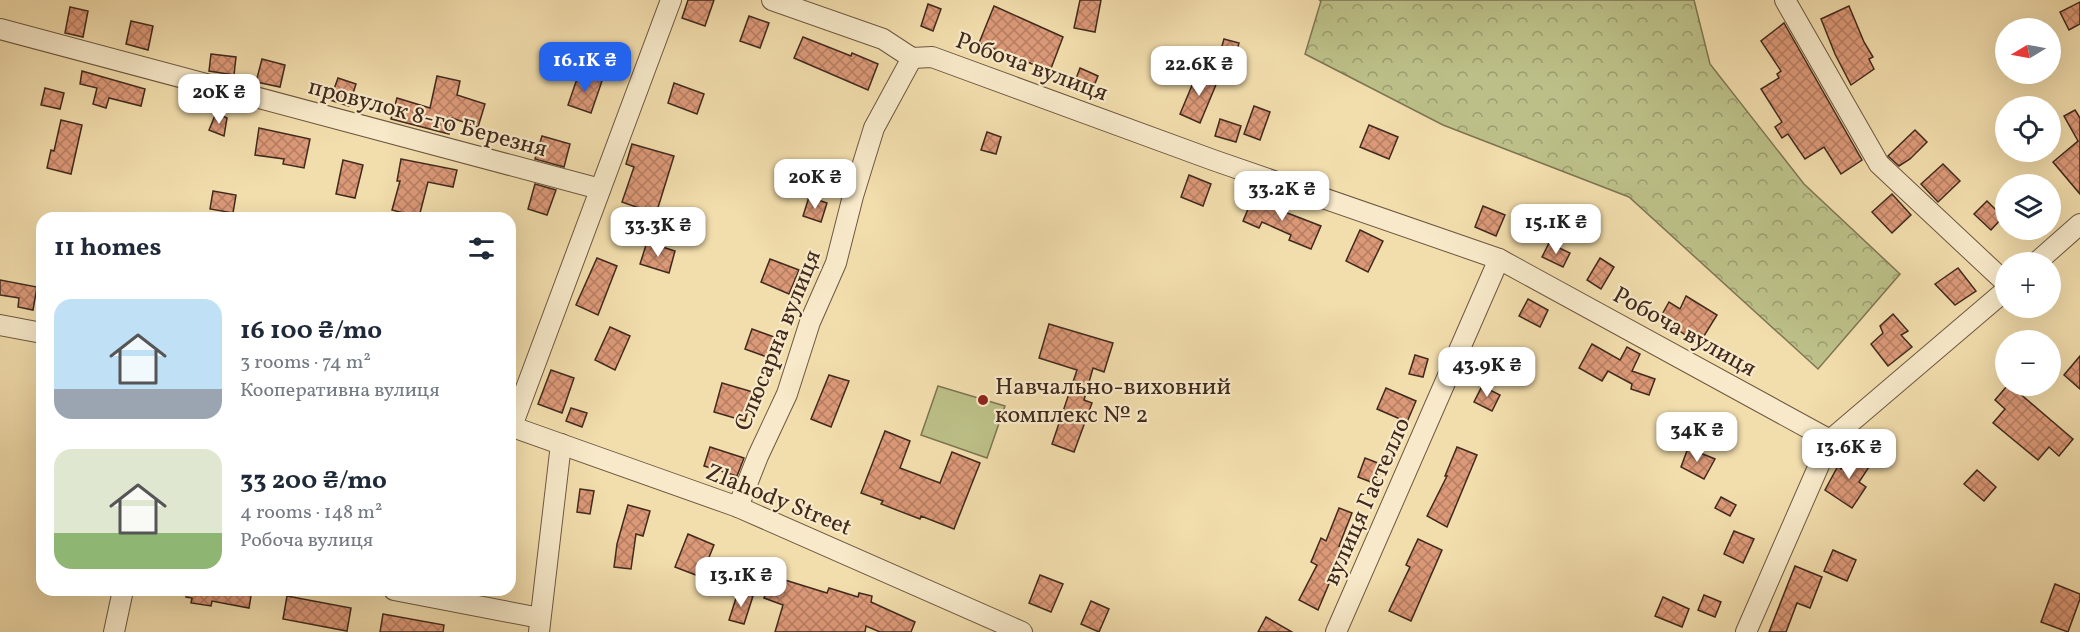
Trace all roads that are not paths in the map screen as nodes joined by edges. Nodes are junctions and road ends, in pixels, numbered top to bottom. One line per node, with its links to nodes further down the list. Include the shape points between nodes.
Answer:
1 (671, 0): 6 (street)
2 (772, 0): 5 (street, Робоча вулиця, via 884,39)
3 (1785, 0): 10 (street, via 1879,164)
4 (0, 29): 6 (street, провулок 8-го Березня)
5 (912, 58): 9 (street, Робоча вулиця, via 932,57); 18 (street, Слюсарна вулиця, via 874,129 836,263 810,322 787,394)
6 (600, 189): 14 (street)
7 (2080, 224): 8 (street)
8 (2048, 252)
9 (1499, 259): 16 (street, Робоча вулиця); 24 (street, вулиця Гастелло)
10 (1995, 273)
11 (1995, 299): 16 (street)
12 (0, 325): 13 (street)
13 (36, 332)
14 (516, 413)
15 (516, 428): 17 (street, Zlahody Street)
16 (1830, 440): 25 (street)
17 (561, 444): 18 (street, Zlahody Street); 21 (street)
18 (738, 507): 23 (street, Zlahody Street)
19 (122, 596): 22 (street)
20 (419, 596): 21 (street)
21 (540, 625)
22 (114, 632)
23 (1022, 632)
24 (1336, 632)
25 (1746, 632)

